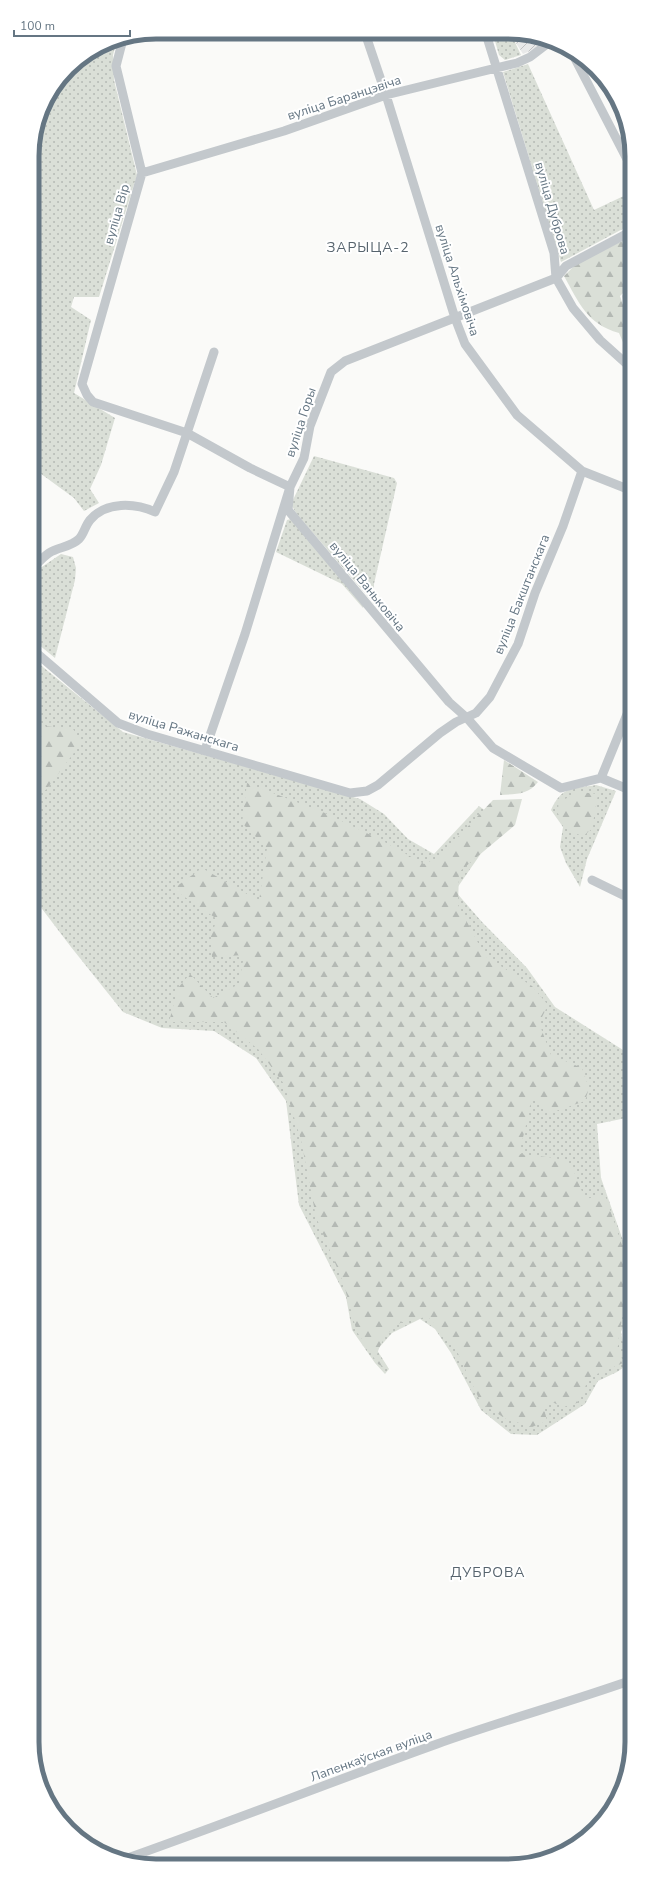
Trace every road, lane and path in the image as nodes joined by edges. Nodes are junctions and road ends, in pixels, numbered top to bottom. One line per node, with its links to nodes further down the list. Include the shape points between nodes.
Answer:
1 (367, 39): 7 (street, вуліца Альхімовіча)
2 (488, 39): 6 (street, вуліца Дуброва)
3 (122, 44): 9 (street, вуліца Вір, via 116,66)
4 (545, 45): 6 (street, вуліца Баранцэвіча, via 516,64)
5 (578, 63): 8 (street)
6 (498, 68): 7 (street, вуліца Баранцэвіча); 11 (street, вуліца Дуброва, via 554,253)
7 (386, 94): 9 (street, вуліца Баранцэвіча, via 284,131); 12 (street, вуліца Альхімовіча)
8 (625, 155)
9 (142, 173): 15 (street, вуліца Вір, via 82,384 86,395 93,402)
10 (625, 235): 11 (street, вуліца Горы, via 566,266)
11 (556, 278): 12 (street, вуліца Горы); 14 (street, вуліца Дуброва, via 573,308 600,340)
12 (454, 318): 16 (street, вуліца Альхімовіча, via 465,344 517,415); 17 (street, вуліца Горы, via 345,361 331,372 310,426 304,458)
13 (214, 352): 15 (street)
14 (625, 362)
15 (186, 433): 17 (street); 19 (street, via 174,472 155,512 142,506 119,505 101,512 90,520 79,539 49,553)
16 (582, 471): 18 (street, вуліца Альхімовіча); 21 (street, вуліца Бакштанскага, via 518,644 490,697 476,713)
17 (290, 488): 21 (street, вуліца Ваньковіча, via 288,510 449,702); 23 (street, вуліца Горы, via 245,634)
18 (625, 488)
19 (39, 562)
20 (39, 655): 23 (street, вуліца Ражанскага, via 118,723)
21 (466, 718): 24 (street, вуліца Ваньковіча, via 493,748 560,788); 26 (street, вуліца Бакштанскага, via 440,733 378,785 367,791)
22 (625, 719): 24 (street)
23 (205, 750): 26 (street, вуліца Ражанскага)
24 (601, 778): 25 (street)
25 (625, 788)
26 (350, 793)
27 (592, 880): 28 (street)
28 (625, 896)
29 (625, 1682): 30 (street, Лапенкаўская вуліца, via 509,1718)
30 (132, 1857)

